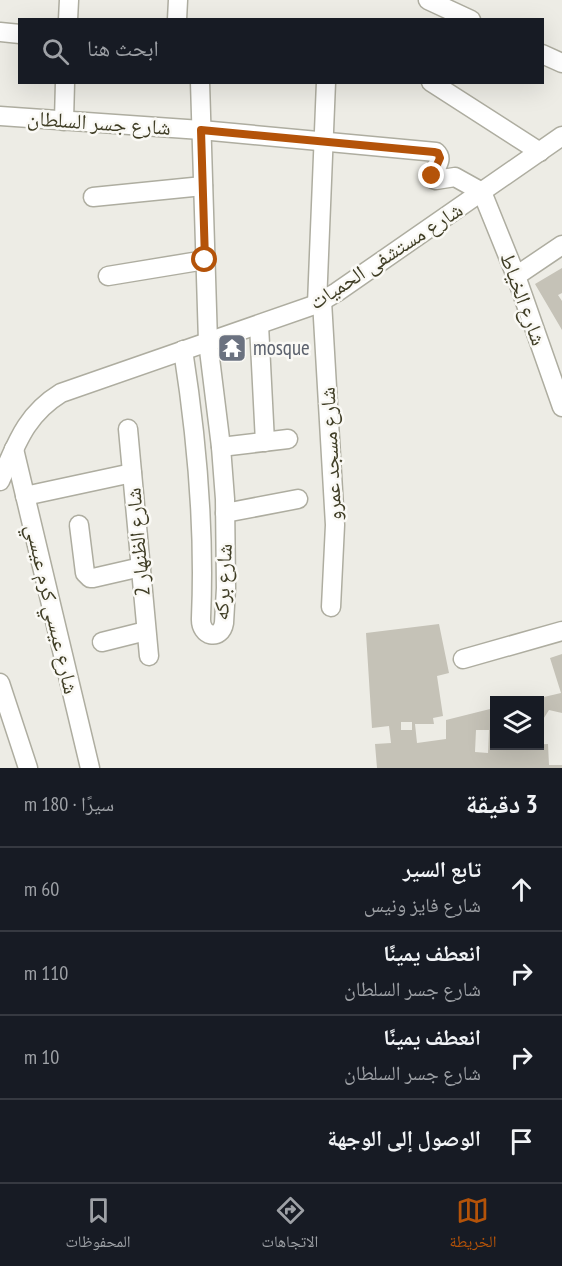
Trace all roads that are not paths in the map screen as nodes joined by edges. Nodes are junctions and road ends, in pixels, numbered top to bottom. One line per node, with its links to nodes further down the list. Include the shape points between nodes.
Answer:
1 (69, 0): 4 (street)
2 (178, 0): 5 (street)
3 (428, 0): 6 (street)
4 (68, 18)
5 (177, 18)
6 (467, 18)
7 (0, 32): 8 (street)
8 (18, 34)
9 (544, 54): 10 (street)
10 (562, 63)
11 (65, 84): 16 (street)
12 (200, 84): 17 (street, شارع بركه)
13 (326, 84): 19 (street, شارع مسجد عمرو)
14 (434, 84): 20 (street)
15 (0, 116): 16 (street, شارع جسر السلطان)
16 (64, 121): 17 (street, شارع جسر السلطان)
17 (201, 130): 19 (street, شارع جسر السلطان); 21 (street, شارع بركه)
18 (562, 136): 20 (street, شارع مستشفى الحميات)
19 (324, 141): 22 (street, شارع جسر السلطان, via 436,152 440,160 433,179 455,177); 28 (street, شارع مسجد عمرو)
20 (540, 152): 22 (street, شارع مستشفى الحميات)
21 (203, 186): 23 (street); 25 (street, شارع بركه)
22 (482, 192): 27 (street, شارع الخياط); 28 (street, شارع مستشفى الحميات)
23 (93, 197)
24 (562, 245): 27 (street)
25 (205, 260): 26 (street); 30 (street, شارع بركه)
26 (108, 276)
27 (516, 276): 32 (street, شارع الخياط)
28 (320, 303): 29 (street, شارع مستشفى الحميات); 48 (street, شارع مسجد عمرو, via 335,517)
29 (259, 325): 30 (street, شارع مستشفى الحميات); 35 (street)
30 (208, 342): 31 (street, شارع مستشفى الحميات); 36 (street, شارع بركه)
31 (183, 350): 37 (street, شارع مستشفى الحميات, via 61,393 30,419); 42 (street, شارع بركه)
32 (562, 407)
33 (128, 429): 38 (street, شارع الظنهار 2)
34 (288, 439): 35 (street)
35 (265, 442): 36 (street)
36 (221, 447): 43 (street, شارع بركه)
37 (14, 449): 39 (street, شارع مستشفى الحميات); 40 (street, شارع عيسي كرم عيسي)
38 (132, 473): 40 (street); 45 (street, شارع الظنهار 2)
39 (0, 481)
40 (26, 496): 56 (street, شارع عيسي كرم عيسي)
41 (298, 499): 43 (street)
42 (201, 502): 43 (street); 47 (street, شارع بركه)
43 (225, 506): 46 (street, شارع بركه)
44 (79, 525): 45 (street, via 87,576)
45 (141, 567): 49 (street, شارع الظنهار 2)
46 (226, 588): 47 (street); 47 (street, شارع بركه, via 223,627 216,634 206,633 200,625)
47 (202, 592)
48 (331, 607)
49 (146, 631): 51 (street); 52 (street, شارع الظنهار 2)
50 (562, 631): 53 (street)
51 (102, 642)
52 (149, 656)
53 (463, 659)
54 (0, 683): 55 (street)
55 (28, 768)
56 (90, 768)

